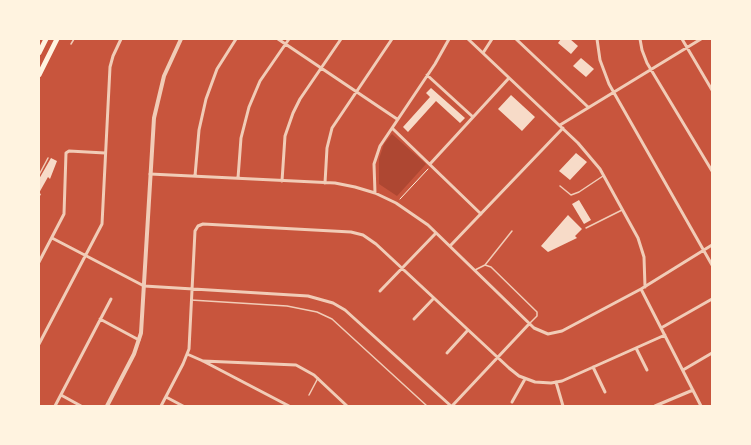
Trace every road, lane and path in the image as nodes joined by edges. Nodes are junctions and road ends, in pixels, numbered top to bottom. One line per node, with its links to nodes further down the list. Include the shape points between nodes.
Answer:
1 (46, 39): 22 (highway)
2 (57, 39): 26 (highway)
3 (74, 39): 19 (lane)
4 (121, 39): 37 (street, via 110,68)
5 (181, 39): 41 (street, via 158,96)
6 (236, 39): 44 (street, via 217,69 206,99 199,130)
7 (278, 39): 20 (street)
8 (289, 39): 20 (street)
9 (341, 39): 24 (street)
10 (392, 39): 30 (street)
11 (449, 39): 27 (street)
12 (468, 39): 23 (street)
13 (492, 39): 23 (street)
14 (516, 39): 32 (street)
15 (597, 39): 31 (street, via 602,68)
16 (640, 39): 25 (street, via 644,57)
17 (682, 39): 21 (street)
18 (701, 39): 21 (street)
19 (71, 44)
20 (286, 44): 24 (street); 45 (street, via 260,81 249,107 241,138)
21 (686, 48): 25 (street); 29 (street)
22 (39, 53)
23 (483, 53): 28 (street)
24 (321, 68): 30 (street); 46 (street, via 300,99 290,120 284,144)
25 (651, 69): 31 (street); 40 (street)
26 (39, 75)
27 (427, 75): 33 (street); 34 (street)
28 (509, 78): 33 (street); 35 (street)
29 (712, 90)
30 (356, 91): 34 (street); 47 (street, via 330,135)
31 (613, 92): 32 (street); 59 (street)
32 (588, 107): 35 (street)
33 (473, 117): 39 (street)
34 (397, 120): 36 (street)
35 (561, 127): 43 (street, via 590,155); 52 (street)
36 (392, 128): 39 (street); 49 (street, via 376,155)
37 (106, 153): 56 (street, via 66,153 64,214); 60 (street, via 102,224)
38 (48, 158): 42 (lane)
39 (430, 165): 50 (path); 52 (street)
40 (712, 171)
41 (150, 174): 44 (street); 66 (street)
42 (39, 175)
43 (604, 175): 48 (lane, via 571,195); 51 (street)
44 (195, 176): 45 (street)
45 (238, 178): 46 (street)
46 (282, 180): 47 (street)
47 (325, 183): 49 (street, via 355,186)
48 (560, 186)
49 (375, 193): 50 (street)
50 (396, 203): 55 (street)
51 (623, 209): 53 (lane); 67 (street, via 642,248)
52 (481, 214): 58 (street)
53 (586, 228)
54 (512, 231): 62 (lane)
55 (436, 232): 58 (street); 64 (street)
56 (52, 238): 60 (street); 61 (street)
57 (712, 245): 59 (street)
58 (450, 246): 65 (street)
59 (704, 250): 63 (street); 67 (street)
60 (86, 256): 66 (street); 82 (street)
61 (39, 262)
62 (485, 264): 65 (lane); 77 (lane, via 537,312 537,316)
63 (712, 265)
64 (402, 268): 68 (street, via 372,240 357,233 203,224 195,231); 70 (street); 71 (street)
65 (474, 270): 77 (street)
66 (144, 286): 68 (street); 81 (street)
67 (645, 287): 69 (street)
68 (192, 289): 74 (street); 109 (street, via 308,296 333,303 350,315)
69 (641, 289): 77 (street, via 558,333 540,332); 78 (street)
70 (380, 291)
71 (434, 298): 76 (street); 79 (street)
72 (111, 299): 75 (street)
73 (712, 299): 78 (street)
74 (191, 300): 86 (street); 108 (lane, via 287,306 317,312 332,319)
75 (100, 319): 81 (street); 97 (street)
76 (414, 319)
77 (529, 324): 87 (street)
78 (660, 328): 80 (street)
79 (468, 330): 84 (street); 87 (street)
80 (665, 335): 83 (street); 91 (street)
81 (139, 340): 103 (street)
82 (39, 344)
83 (636, 348): 89 (street); 90 (street)
84 (447, 353)
85 (712, 353): 91 (street)
86 (187, 354): 88 (street); 99 (street)
87 (497, 358): 93 (street); 109 (street)
88 (203, 361): 92 (street, via 291,365 305,369); 106 (street)
89 (593, 367): 94 (street); 96 (street)
90 (647, 370)
91 (682, 370): 95 (street)
92 (318, 378): 98 (lane); 107 (street)
93 (525, 379): 94 (street, via 540,383); 100 (street)
94 (556, 382): 110 (street)
95 (693, 390): 111 (street); 112 (street)
96 (605, 392)
97 (61, 395): 101 (street); 102 (street)
98 (309, 395)
99 (166, 397): 104 (street); 105 (street)
100 (512, 402)
101 (55, 406)
102 (81, 406)
103 (107, 406)
104 (161, 406)
105 (183, 406)
106 (289, 406)
107 (347, 406)
108 (427, 406)
109 (452, 406)
110 (563, 406)
111 (655, 406)
112 (702, 406)

